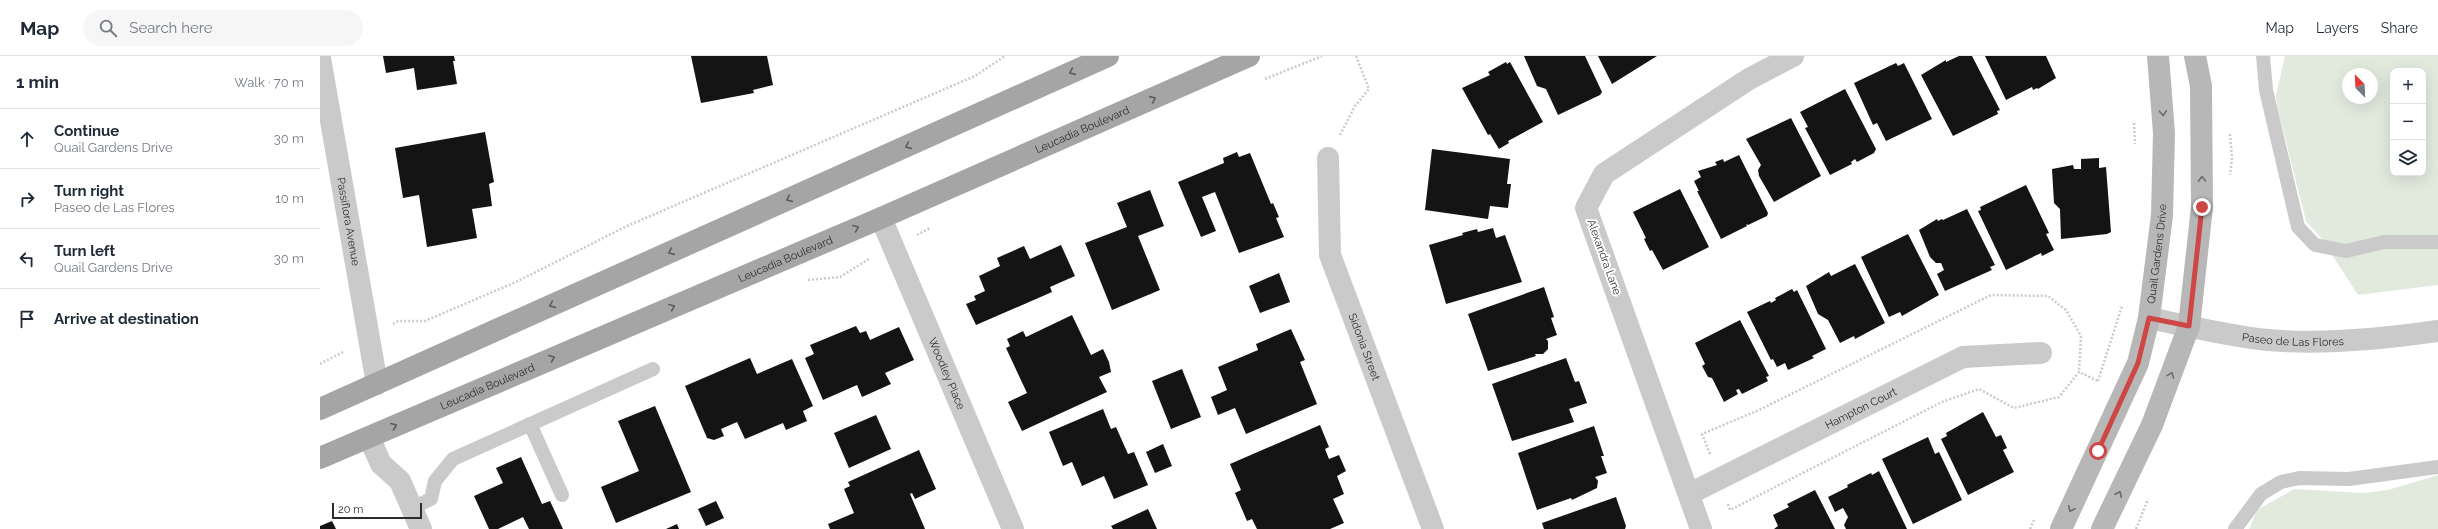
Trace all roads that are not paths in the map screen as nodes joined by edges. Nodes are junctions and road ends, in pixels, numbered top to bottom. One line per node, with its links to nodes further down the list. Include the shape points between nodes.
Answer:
1 (1108, 56): 16 (main road, one-way to 16)
2 (1793, 56): 22 (street, Alexandra Lane, via 1748,79 1604,174 1586,208)
3 (2158, 56): 11 (main road, Quail Gardens Drive, one-way to 11, via 2164,133 2162,215)
4 (2195, 56): 12 (main road, one-way to 4, via 2202,207 2201,86)
5 (2263, 56): 10 (lane, via 2266,90 2298,227 2315,245 2346,251 2384,242)
6 (1243, 57): 9 (main road, Leucadia Boulevard, one-way to 6)
7 (320, 58): 16 (street, Passiflora Avenue)
8 (1328, 158): 27 (street, Sidonia Street, via 1330,255)
9 (881, 218): 19 (main road, Leucadia Boulevard, one-way to 9); 26 (street, Woodley Place)
10 (2438, 242)
11 (2149, 318): 12 (street, Paseo de Las Flores); 29 (main road, Quail Gardens Drive, one-way to 29, via 2138,363)
12 (2189, 326): 13 (street, Paseo de Las Flores, via 2269,340 2330,340); 30 (main road, one-way to 12, via 2152,425)
13 (2438, 331)
14 (2041, 353): 22 (street, Hampton Court, via 1962,356)
15 (653, 369): 18 (lane)
16 (377, 384): 17 (main road)
17 (320, 409)
18 (530, 424): 23 (lane); 24 (lane, via 453,459 436,481 431,499)
19 (369, 437): 20 (main road, Leucadia Boulevard); 24 (street, via 381,464 400,481)
20 (320, 458)
21 (2438, 467): 31 (lane, via 2349,479 2299,478 2281,482 2261,494)
22 (1689, 494): 28 (street, Alexandra Lane)
23 (562, 495)
24 (412, 508): 25 (street)
25 (421, 529)
26 (1013, 529)
27 (1433, 529)
28 (1701, 529)
29 (2061, 529)
30 (2102, 529)
31 (2235, 529)

